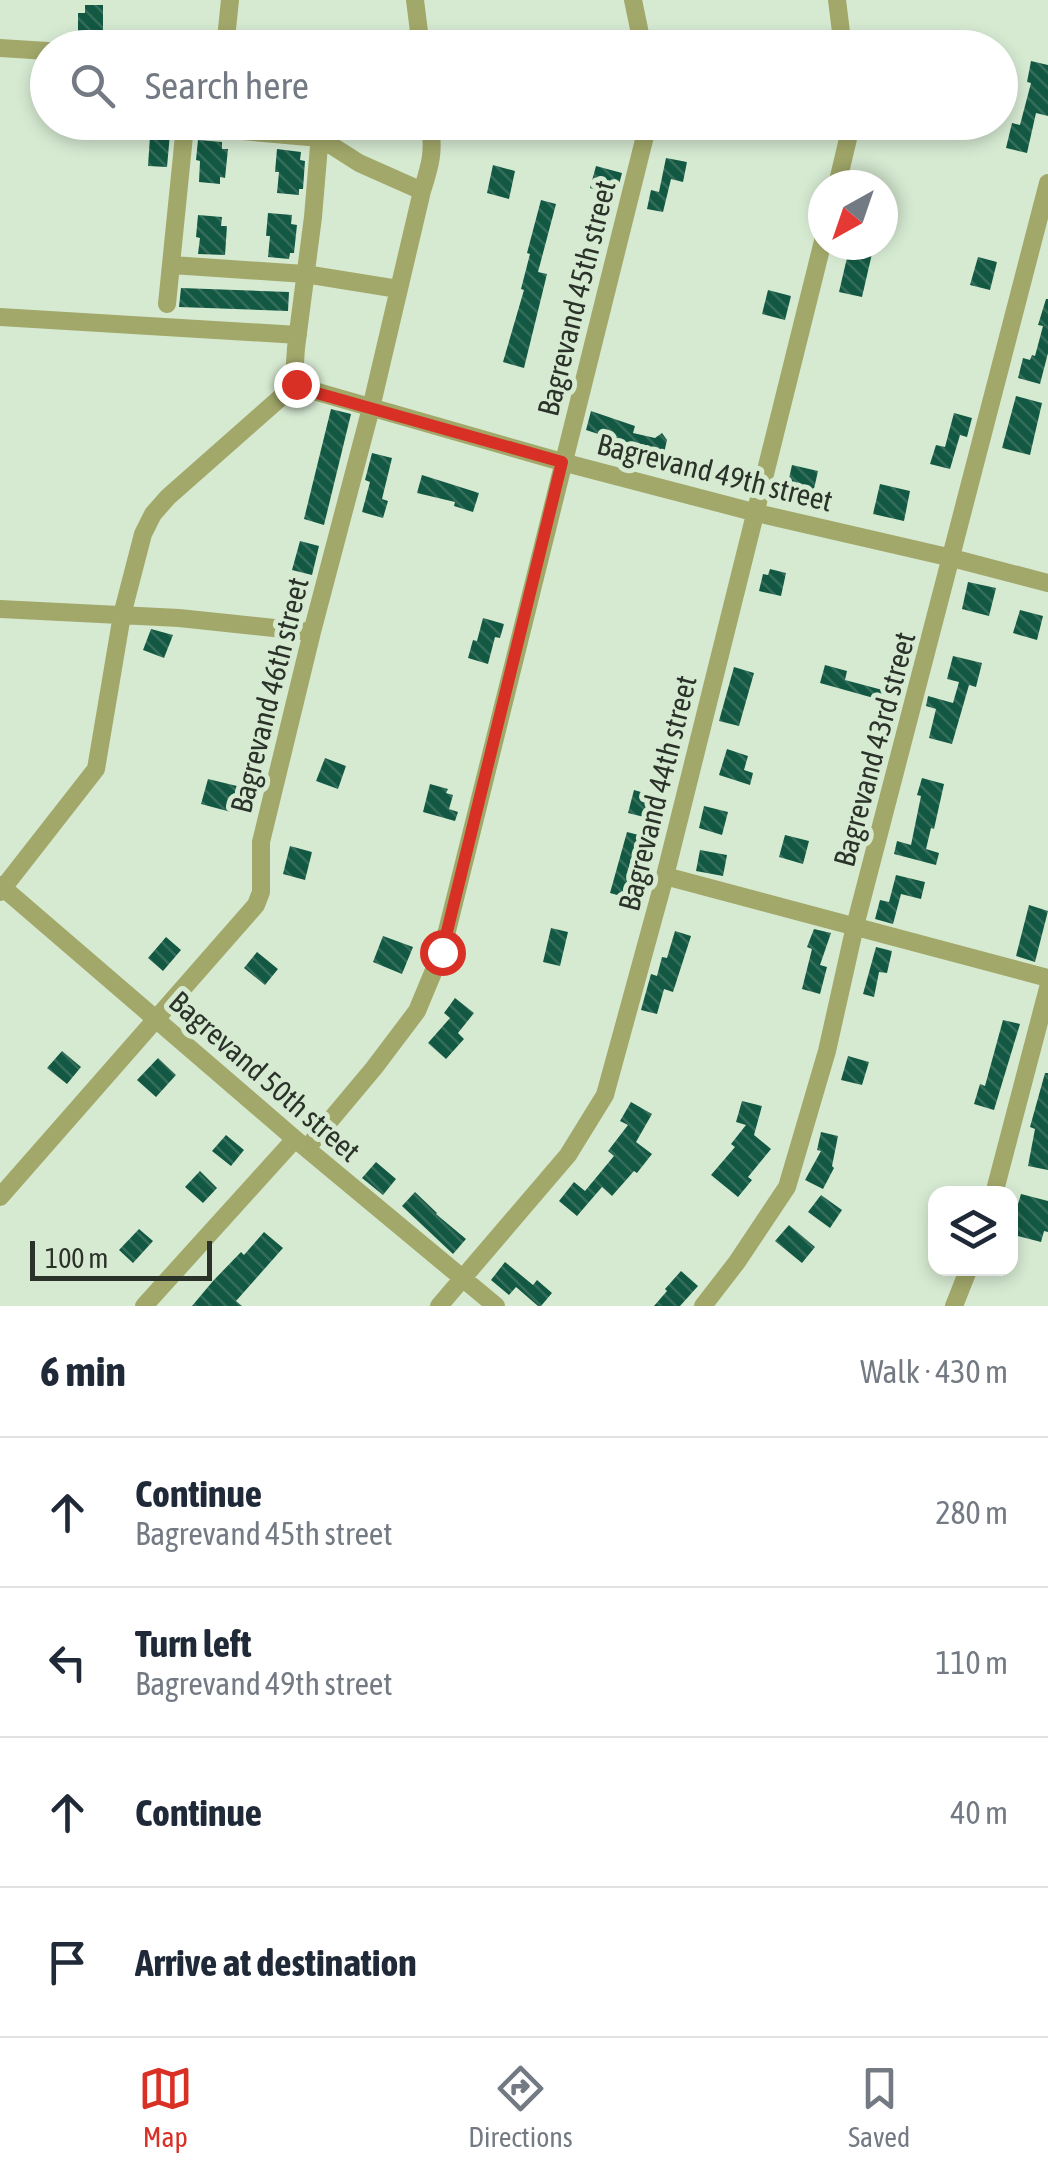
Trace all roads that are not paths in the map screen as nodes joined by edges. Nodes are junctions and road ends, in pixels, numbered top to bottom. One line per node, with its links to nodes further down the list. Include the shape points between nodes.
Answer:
1 (230, 0): 5 (street)
2 (416, 0): 6 (street)
3 (633, 0): 7 (street)
4 (837, 0): 8 (street)
5 (227, 30)
6 (419, 30)
7 (639, 30)
8 (841, 30)
9 (0, 48): 10 (street)
10 (30, 50)
11 (184, 140): 21 (street)
12 (320, 140): 22 (street)
13 (333, 140): 19 (street, via 359,163)
14 (432, 140): 19 (street, Bagrevand 46th street)
15 (644, 140): 29 (street, Bagrevand 45th street)
16 (848, 140): 17 (street)
17 (841, 170)
18 (1048, 183): 31 (street, Bagrevand 43rd street)
19 (422, 191): 23 (street, Bagrevand 46th street)
20 (818, 260): 30 (street, Bagrevand 44th street)
21 (172, 265): 22 (street); 24 (street)
22 (305, 274): 23 (street); 26 (street)
23 (398, 289): 28 (street, Bagrevand 46th street)
24 (168, 304)
25 (0, 317): 26 (street)
26 (298, 335): 27 (street)
27 (296, 384): 28 (street, Bagrevand 49th street); 34 (street, via 152,514)
28 (371, 408): 29 (street, Bagrevand 49th street); 35 (street, Bagrevand 46th street)
29 (562, 462): 30 (street, Bagrevand 49th street); 42 (street, Bagrevand 45th street, via 442,952 417,1011 374,1068)
30 (757, 513): 31 (street, Bagrevand 49th street); 36 (street, Bagrevand 44th street)
31 (952, 558): 32 (street, Bagrevand 49th street); 38 (street, Bagrevand 43rd street)
32 (1048, 583)
33 (0, 609): 34 (street)
34 (122, 616): 35 (street); 37 (street, via 96,769)
35 (312, 632): 41 (street, Bagrevand 46th street, via 261,842 256,905)
36 (665, 876): 38 (street); 46 (street, Bagrevand 44th street, via 605,1095 568,1155)
37 (1, 888): 41 (street, Bagrevand 50th street)
38 (855, 926): 39 (street); 50 (street, Bagrevand 43rd street, via 787,1188)
39 (1048, 978)
40 (1048, 988): 43 (street)
41 (157, 1019): 42 (street, Bagrevand 50th street); 44 (street, Bagrevand 46th street)
42 (301, 1144): 46 (street, Bagrevand 50th street); 47 (street, Bagrevand 45th street)
43 (996, 1186)
44 (0, 1198)
45 (966, 1276): 51 (street)
46 (463, 1278): 48 (street, Bagrevand 44th street); 49 (street, Bagrevand 50th street)
47 (144, 1306)
48 (439, 1306)
49 (496, 1306)
50 (703, 1306)
51 (954, 1306)

